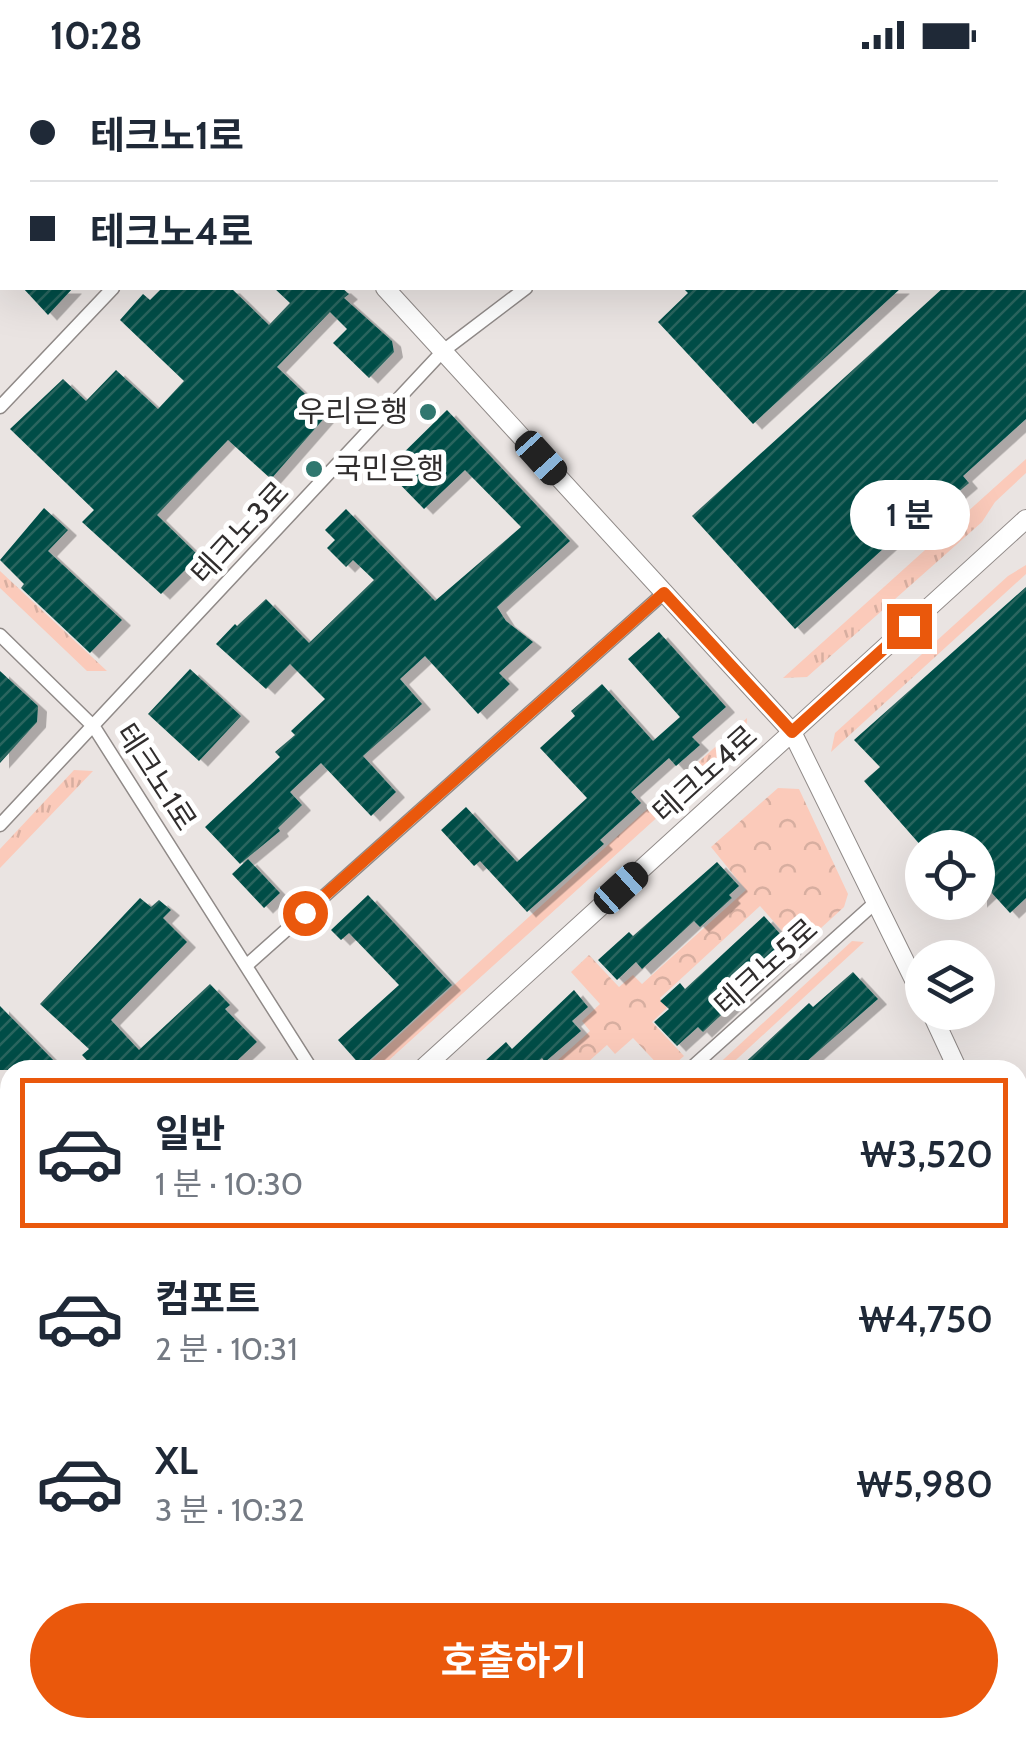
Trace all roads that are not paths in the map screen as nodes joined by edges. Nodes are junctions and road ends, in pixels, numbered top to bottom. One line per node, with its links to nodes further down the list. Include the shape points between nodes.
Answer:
1 (111, 290): 5 (street)
2 (387, 290): 4 (main road)
3 (523, 290): 4 (street, 테크노3로)
4 (443, 351): 7 (main road); 9 (street, 테크노3로)
5 (0, 407)
6 (1026, 519): 10 (main road, 테크노4로)
7 (664, 593): 10 (main road); 14 (street)
8 (0, 635): 9 (street, 테크노1로)
9 (94, 727): 11 (street, 테크노3로); 14 (street, 테크노1로)
10 (792, 732): 12 (main road); 17 (main road, 테크노4로)
11 (0, 824)
12 (876, 901): 13 (main road); 18 (street, 테크노5로)
13 (905, 961)
14 (247, 965): 16 (street, 테크노1로)
15 (939, 1030): 19 (main road)
16 (306, 1060)
17 (432, 1060)
18 (699, 1060)
19 (953, 1060)

